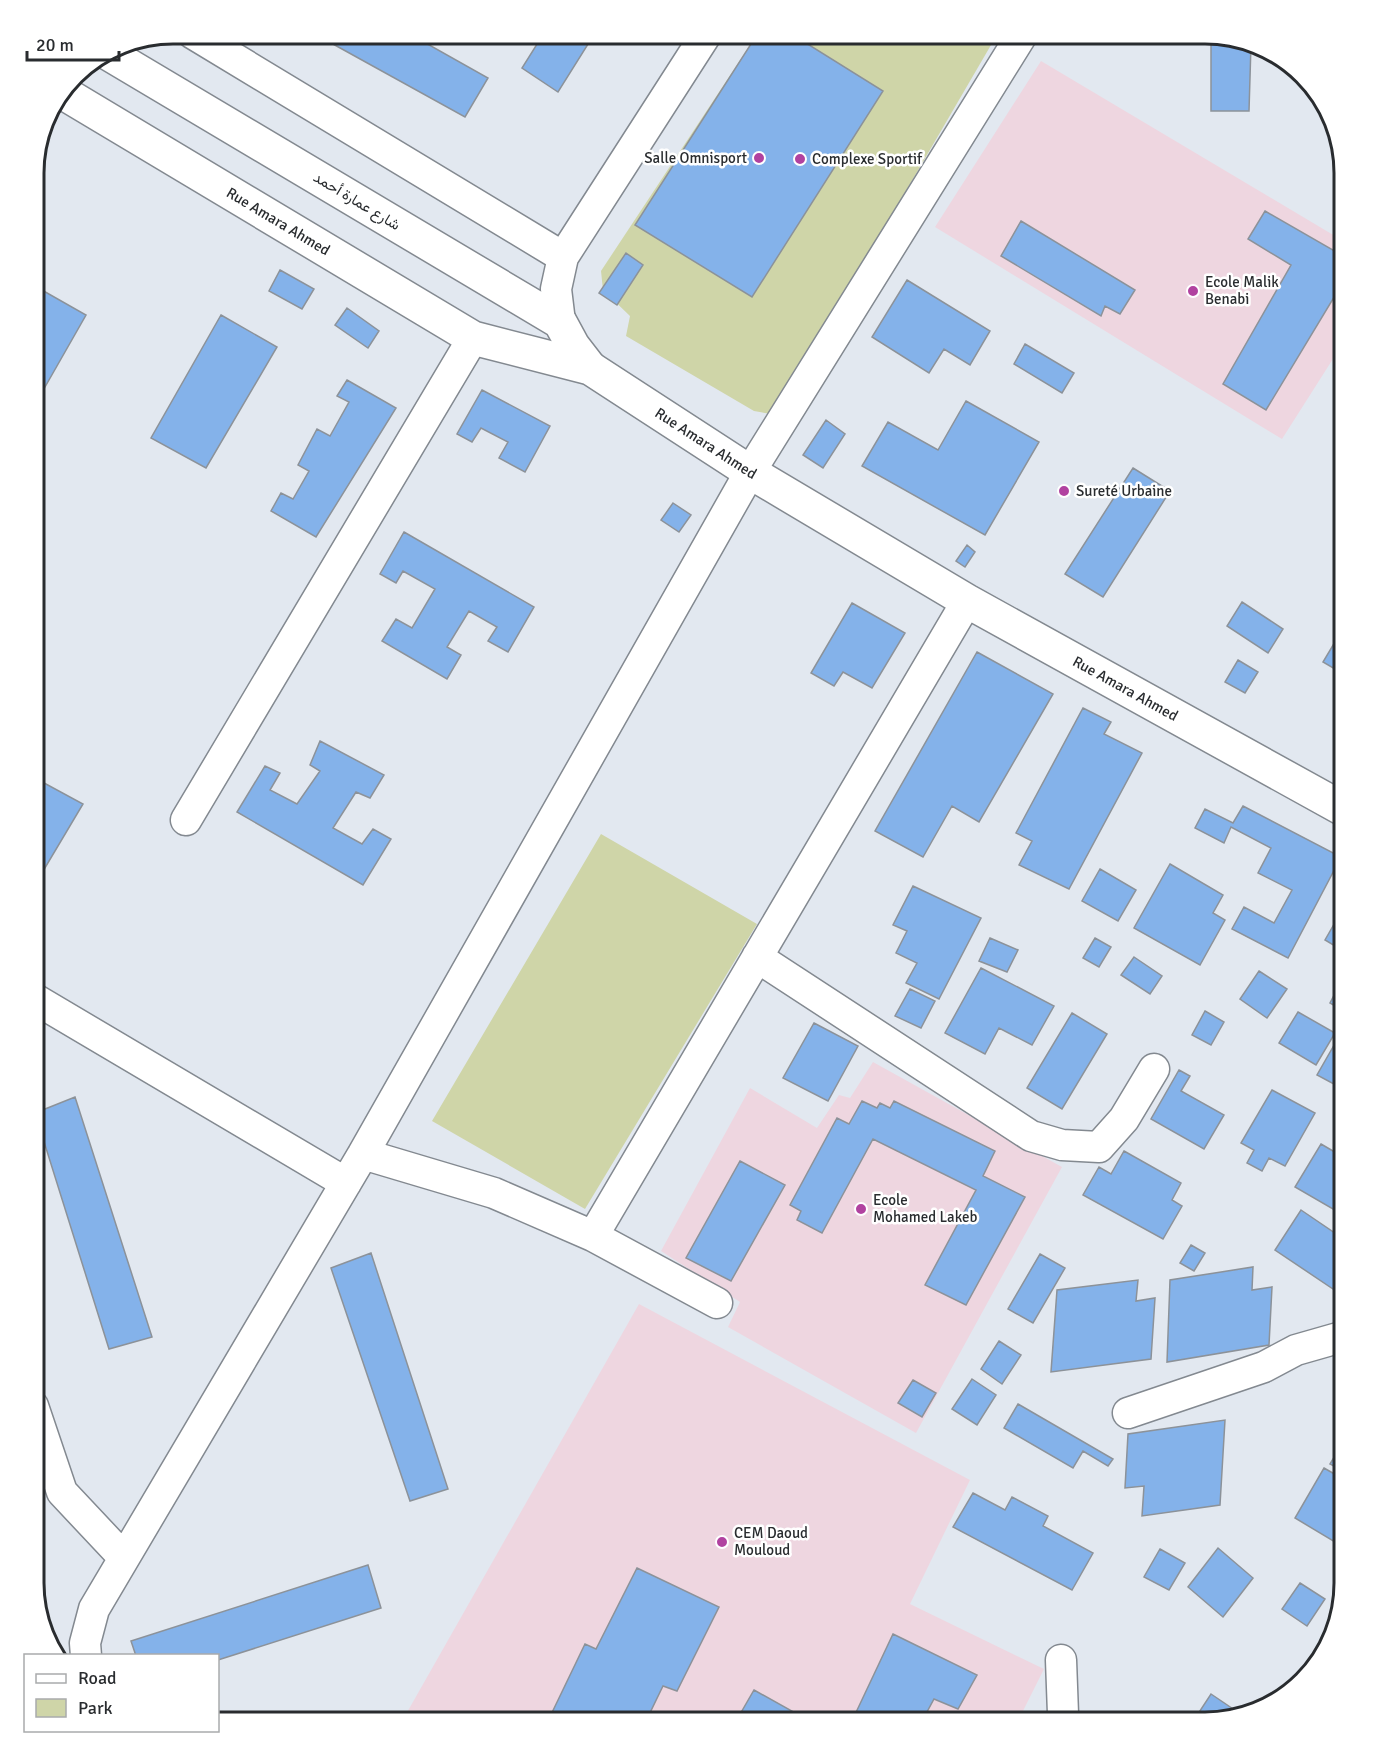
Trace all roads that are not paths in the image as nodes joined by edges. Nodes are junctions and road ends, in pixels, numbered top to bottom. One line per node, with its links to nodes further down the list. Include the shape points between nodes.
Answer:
1 (210, 44): 6 (street)
2 (700, 44): 6 (street)
3 (1016, 44): 10 (street)
4 (115, 57): 7 (street, شارع عمارة أحمد)
5 (69, 96): 8 (street, Rue Amara Ahmed)
6 (563, 257): 7 (street, via 556,288)
7 (560, 322): 9 (street, شارع عمارة أحمد)
8 (473, 338): 9 (street, Rue Amara Ahmed); 13 (street)
9 (590, 368): 10 (street, Rue Amara Ahmed)
10 (750, 472): 11 (street, Rue Amara Ahmed); 17 (street)
11 (967, 601): 12 (street, Rue Amara Ahmed); 14 (street)
12 (1334, 804)
13 (186, 820)
14 (757, 957): 16 (street, via 1031,1136 1062,1145 1099,1147 1124,1119); 19 (street)
15 (44, 1005): 18 (street)
16 (1154, 1069)
17 (363, 1154): 18 (street); 19 (street, via 494,1193)
18 (346, 1183): 24 (street)
19 (593, 1236): 20 (street)
20 (717, 1303)
21 (1334, 1339): 22 (street)
22 (1128, 1413)
23 (44, 1439): 24 (street, via 62,1492)
24 (124, 1558): 25 (street, via 94,1609)
25 (86, 1654)
26 (1061, 1660): 27 (street)
27 (1063, 1712)

